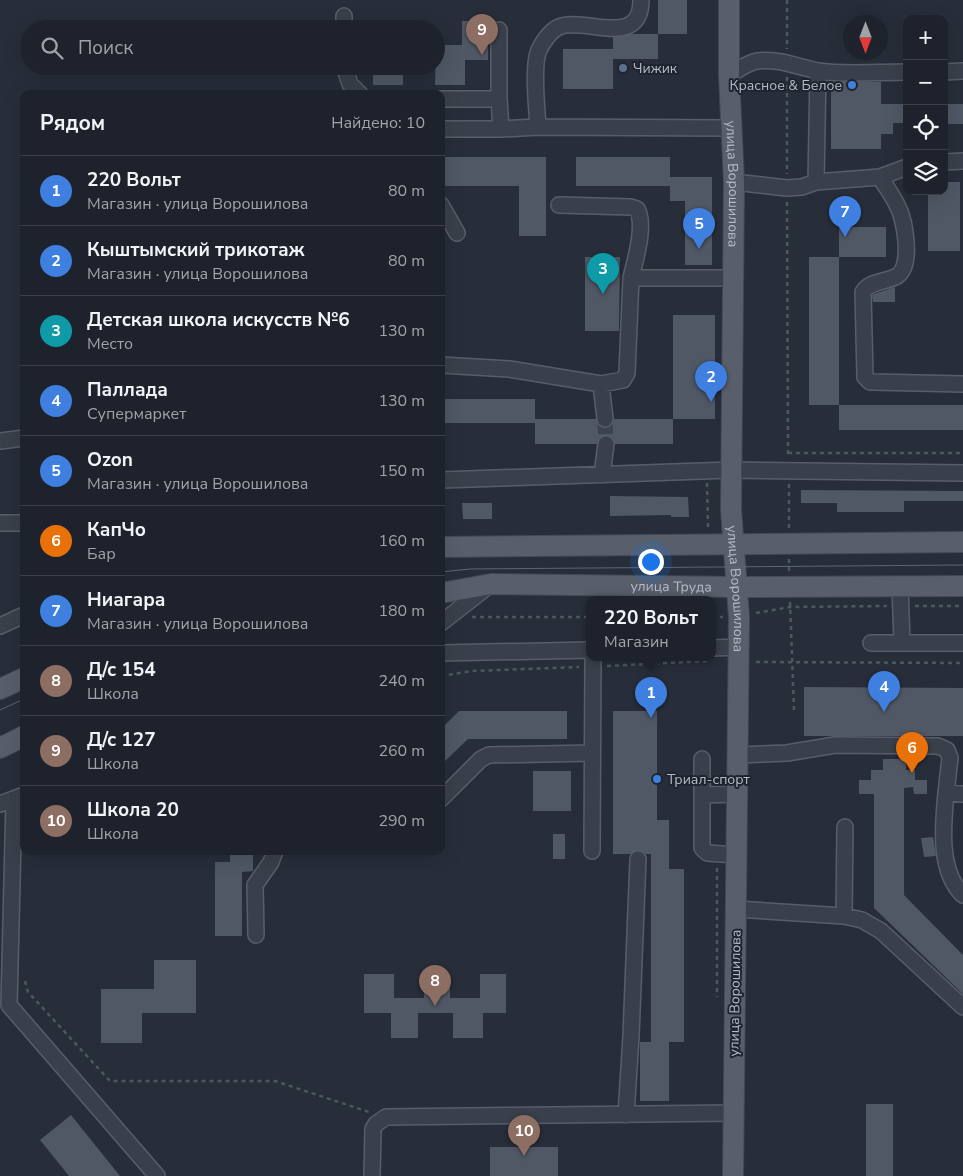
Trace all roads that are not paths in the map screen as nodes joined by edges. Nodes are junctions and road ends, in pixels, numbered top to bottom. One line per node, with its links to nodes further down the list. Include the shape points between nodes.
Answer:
1 (640, 0): 13 (lane, via 638,15 630,24 611,29 569,24 557,27 547,38 538,50 536,64)
2 (729, 0): 9 (main road, улица Ворошилова)
3 (499, 30): 11 (lane)
4 (818, 71): 5 (lane); 9 (lane, via 756,61); 22 (lane)
5 (903, 72)
6 (948, 72): 7 (lane)
7 (963, 72)
8 (347, 75): 10 (lane)
9 (730, 75): 14 (main road, улица Ворошилова)
10 (356, 90)
11 (499, 98): 12 (lane); 16 (lane)
12 (445, 99)
13 (538, 127): 14 (lane); 16 (lane)
14 (731, 128): 21 (main road, улица Ворошилова)
15 (445, 129): 16 (lane)
16 (501, 129)
17 (963, 161): 18 (lane)
18 (948, 162)
19 (903, 168): 20 (lane)
20 (880, 177): 22 (lane); 30 (lane, via 899,207 905,227 906,264 898,275 868,286 863,292 865,377 873,382)
21 (734, 182): 22 (lane, via 786,188); 27 (main road, улица Ворошилова)
22 (816, 182)
23 (559, 205): 26 (lane, via 637,209 639,246)
24 (445, 212): 25 (lane)
25 (457, 233)
26 (631, 278): 27 (lane); 29 (lane, via 626,376 620,381)
27 (733, 278): 35 (main road, улица Ворошилова)
28 (445, 365): 29 (lane, via 509,369)
29 (601, 384): 31 (lane)
30 (963, 384)
31 (605, 419)
32 (20, 438): 33 (lane)
33 (0, 441)
34 (606, 444): 37 (lane)
35 (731, 470): 36 (lane); 37 (lane); 42 (main road, улица Ворошилова)
36 (963, 473)
37 (602, 476): 38 (lane)
38 (445, 480)
39 (0, 523): 40 (lane)
40 (20, 523)
41 (963, 542): 42 (main road)
42 (733, 544): 43 (main road); 45 (main road, улица Ворошилова)
43 (445, 547)
44 (491, 584): 45 (main road, улица Труда); 48 (main road, улица Труда); 50 (lane)
45 (737, 586): 46 (main road, улица Труда); 55 (main road, улица Ворошилова)
46 (900, 586): 47 (main road, улица Труда); 53 (lane)
47 (963, 586)
48 (445, 592)
49 (20, 617): 51 (lane)
50 (446, 620)
51 (0, 626)
52 (871, 643): 53 (lane)
53 (902, 643): 54 (lane)
54 (963, 643)
55 (739, 647): 58 (lane); 65 (main road, улица Ворошилова)
56 (586, 650): 57 (lane)
57 (445, 653)
58 (716, 653)
59 (593, 662): 64 (lane)
60 (20, 680): 61 (main road)
61 (0, 689)
62 (20, 738): 63 (main road)
63 (0, 748)
64 (592, 753): 70 (lane, via 489,755); 74 (lane)
65 (738, 755): 67 (lane, via 787,753 835,745 938,746 949,753); 68 (main road, улица Ворошилова)
66 (702, 759): 71 (lane)
67 (946, 793): 69 (lane); 78 (lane, via 943,824 947,865 953,883)
68 (737, 794): 71 (lane); 76 (main road, улица Ворошилова)
69 (963, 794)
70 (445, 795)
71 (702, 795): 76 (lane, via 702,848 707,853)
72 (13, 799): 82 (lane)
73 (845, 827): 80 (lane)
74 (592, 851)
75 (274, 855): 81 (lane, via 255,885)
76 (736, 855): 79 (main road, улица Ворошилова)
77 (638, 859): 85 (lane)
78 (963, 895)
79 (736, 910): 80 (lane); 84 (main road, улица Ворошилова)
80 (844, 916): 83 (lane, via 862,920 881,931)
81 (256, 934)
82 (5, 954): 86 (lane, via 9,1005)
83 (963, 1007)
84 (733, 1113): 85 (lane); 88 (main road, улица Ворошилова)
85 (626, 1115): 87 (lane, via 386,1117 373,1129)
86 (157, 1176)
87 (372, 1176)
88 (733, 1176)

